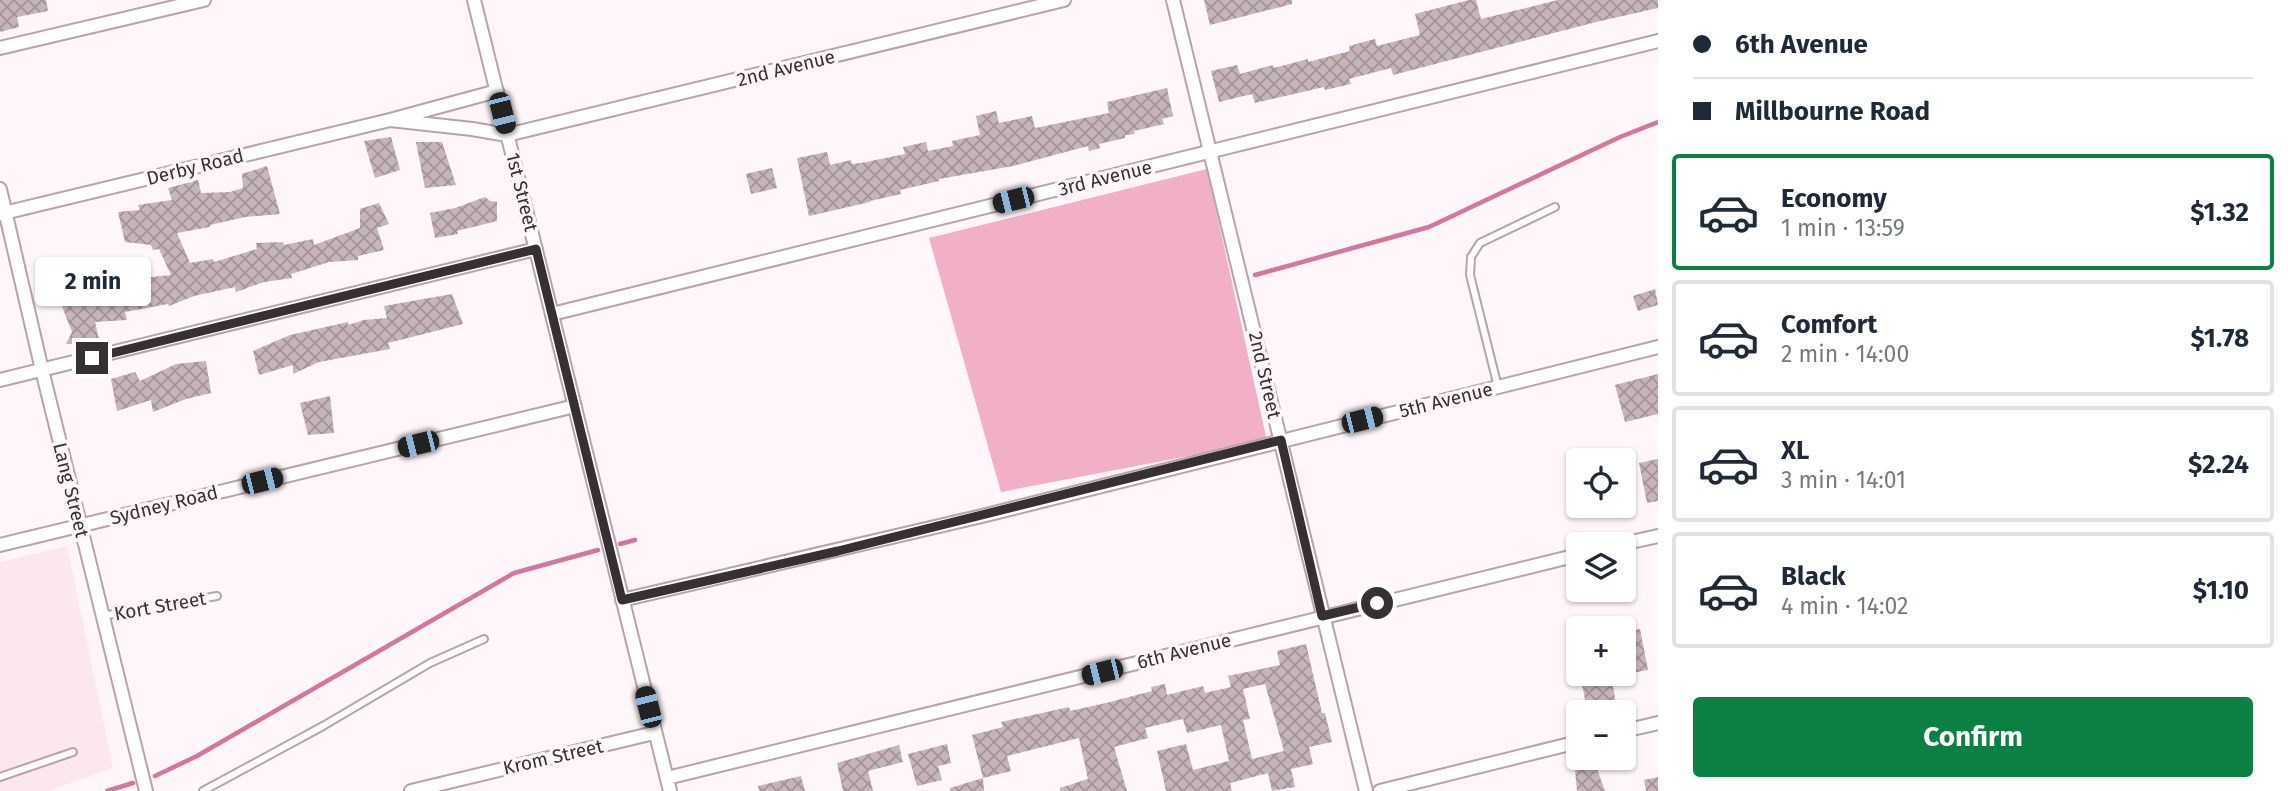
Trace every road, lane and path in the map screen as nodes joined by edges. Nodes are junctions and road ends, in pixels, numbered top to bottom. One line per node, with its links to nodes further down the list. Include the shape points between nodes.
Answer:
1 (204, 0): 6 (street)
2 (474, 0): 7 (street, 1st Street)
3 (1064, 0): 9 (street, 2nd Avenue)
4 (1173, 0): 10 (street, 2nd Street)
5 (1658, 41): 10 (street, 3rd Avenue)
6 (0, 48)
7 (497, 91): 8 (street, Derby Road); 9 (street, 1st Street)
8 (390, 120): 9 (street, Derby Road); 13 (street, Derby Road)
9 (508, 135): 14 (street, 1st Street)
10 (1210, 152): 15 (street, 3rd Avenue); 21 (street, 2nd Street)
11 (0, 189): 13 (street, Lang Street)
12 (1555, 207): 19 (lane, via 1480,243 1471,257 1470,275)
13 (3, 213): 17 (street, Lang Street)
14 (536, 249): 15 (street, 1st Street); 17 (street)
15 (552, 314): 20 (street, 1st Street)
16 (1658, 347): 19 (street, 5th Avenue)
17 (41, 370): 18 (street); 22 (street, Lang Street)
18 (0, 380)
19 (1499, 387): 21 (street, 5th Avenue)
20 (575, 406): 22 (street, Sydney Road); 28 (street, 1st Street)
21 (1281, 440): 28 (street, 5th Avenue); 30 (street, 2nd Street)
22 (80, 525): 25 (street, Sydney Road); 29 (street, Lang Street)
23 (1658, 536): 24 (street)
24 (1636, 541)
25 (0, 545)
26 (1566, 558): 30 (street, 6th Avenue)
27 (217, 596): 29 (lane, Kort Street)
28 (622, 600): 34 (street, 1st Street)
29 (102, 616): 39 (street, Lang Street)
30 (1322, 616): 38 (street, 6th Avenue); 42 (street, 2nd Street)
31 (484, 639): 40 (lane, via 430,663)
32 (1658, 723): 33 (street)
33 (1636, 729)
34 (654, 733): 38 (street, 1st Street); 41 (street, Krom Street)
35 (1566, 746): 43 (street)
36 (73, 752): 37 (lane)
37 (0, 777)
38 (669, 784)
39 (146, 791)
40 (203, 791)
41 (411, 791)
42 (1366, 791)
43 (1380, 791)

